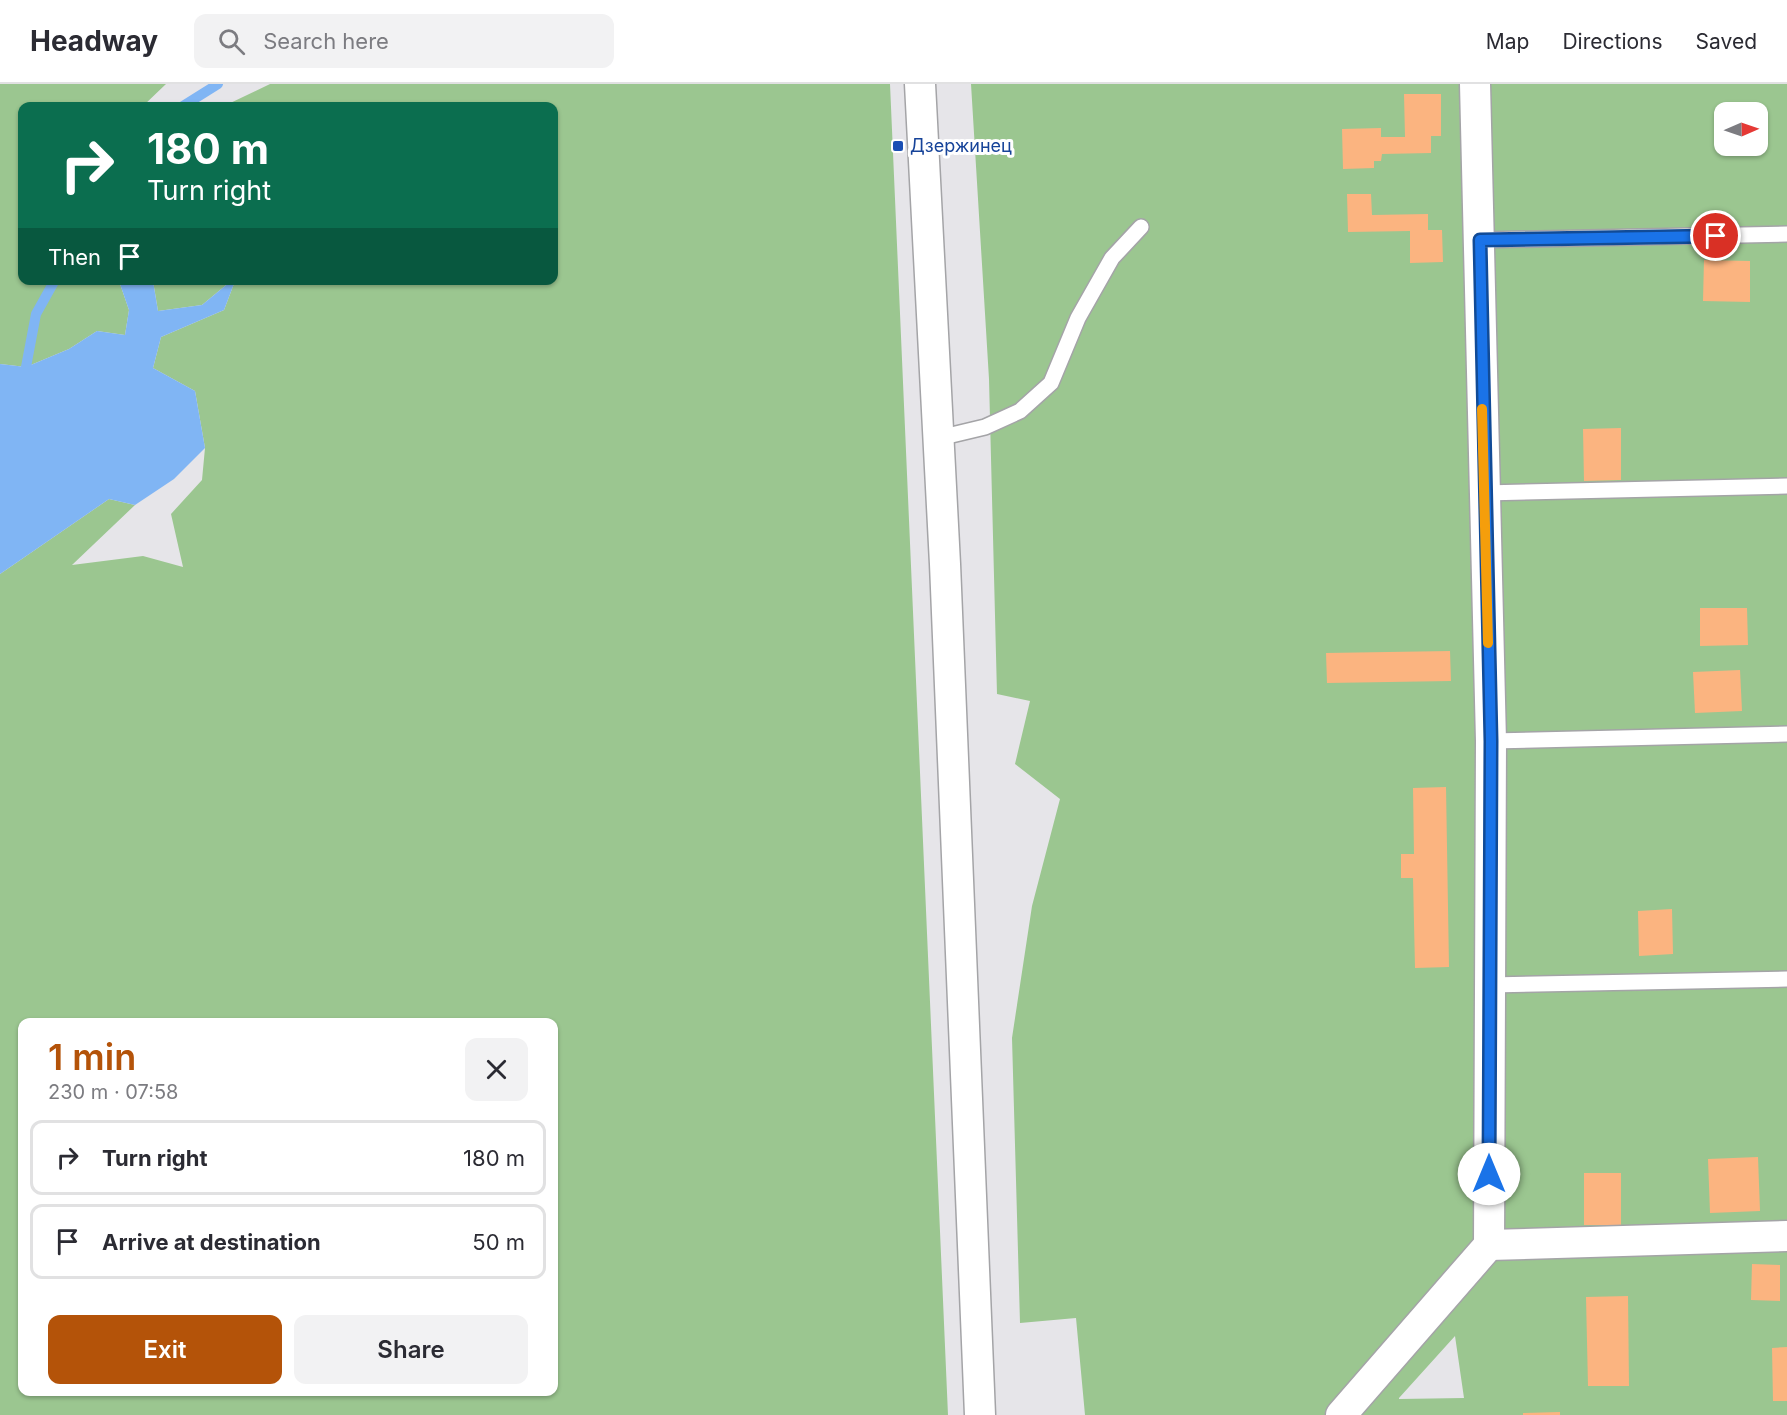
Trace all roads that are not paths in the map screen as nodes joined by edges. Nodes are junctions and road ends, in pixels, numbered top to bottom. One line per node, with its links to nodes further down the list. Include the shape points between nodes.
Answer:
1 (1475, 84): 5 (street)
2 (922, 88): 6 (street)
3 (1141, 227): 6 (lane, via 1112,258 1078,318 1051,384 1020,411 985,427)
4 (1787, 234): 5 (lane)
5 (1480, 240): 8 (street)
6 (939, 438): 15 (street)
7 (1787, 486): 8 (lane)
8 (1484, 493): 10 (street)
9 (1787, 734): 10 (lane)
10 (1491, 741): 12 (street)
11 (1787, 979): 12 (lane)
12 (1489, 985): 14 (street)
13 (1787, 1236): 14 (street)
14 (1489, 1245): 16 (street)
15 (980, 1415)
16 (1341, 1415)

